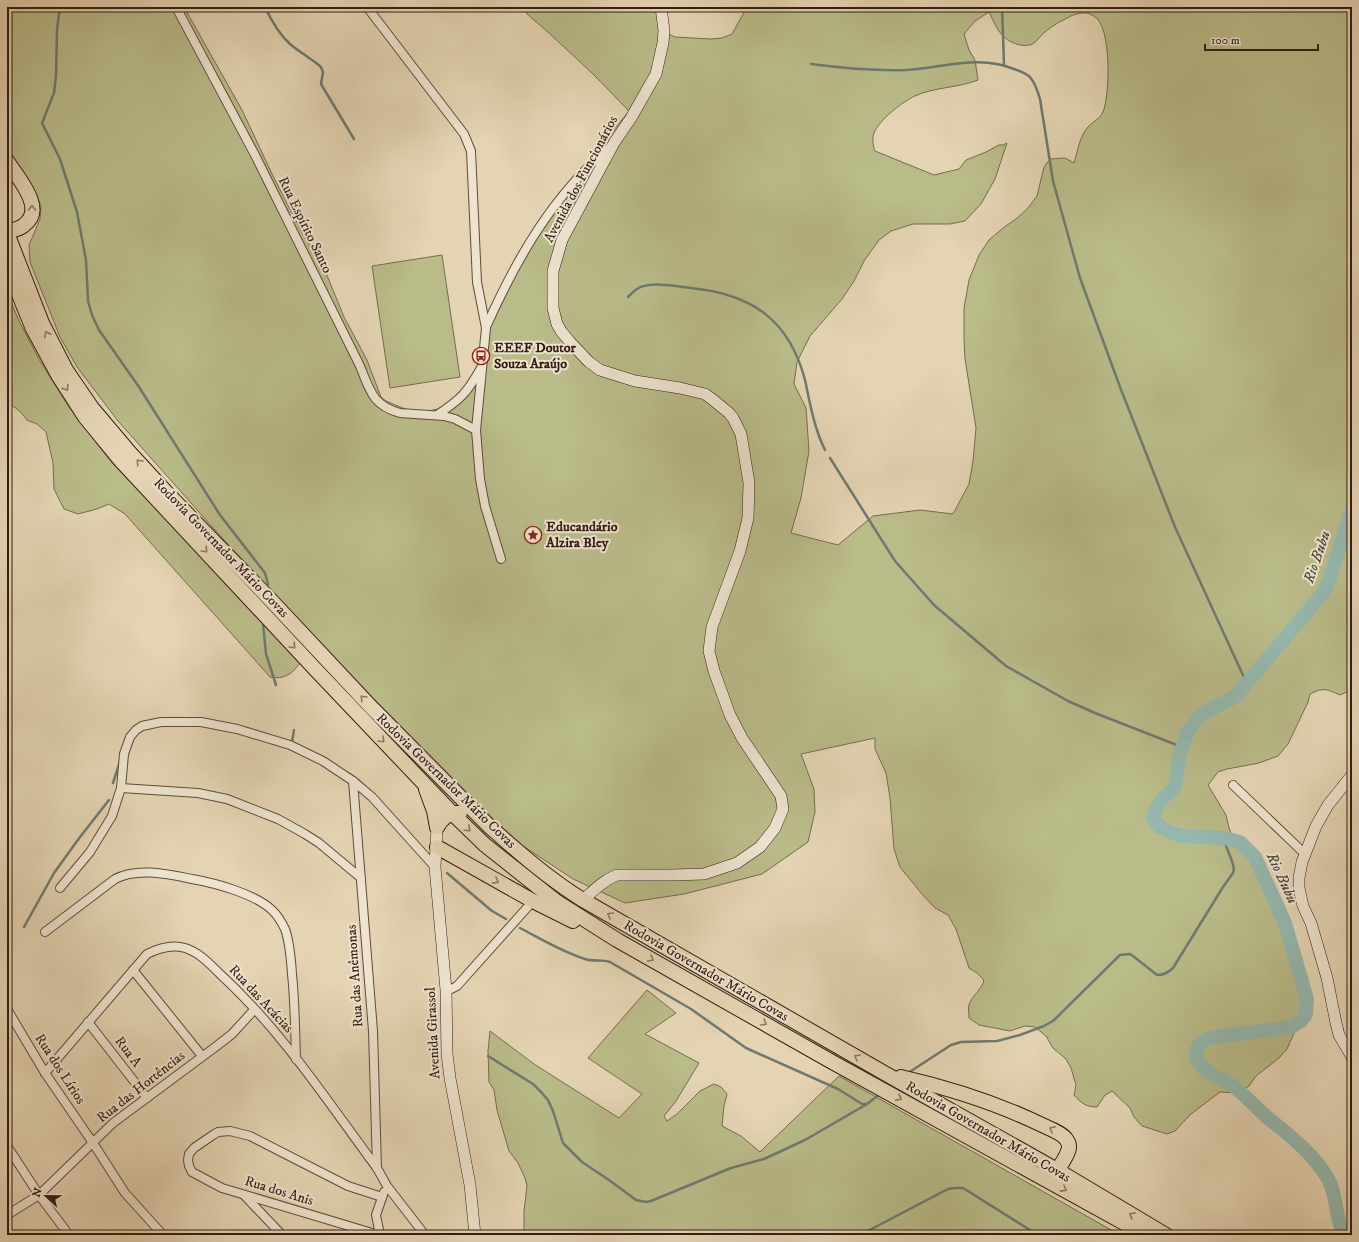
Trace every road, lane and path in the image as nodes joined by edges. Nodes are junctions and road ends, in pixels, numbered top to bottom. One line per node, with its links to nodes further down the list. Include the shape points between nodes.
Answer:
1 (176, 7): 10 (street, Rua Espírito Santo, via 256,155 374,398 382,406 400,413)
2 (367, 7): 8 (street, via 468,142 473,180 477,282)
3 (661, 7): 4 (street, Avenida dos Funcionários, via 664,37 657,70)
4 (614, 143): 8 (street, via 586,169 539,226); 26 (street, Avenida dos Funcionários, via 562,240 553,271 554,315 570,342 600,370 635,381 705,394 733,418 741,434 749,483 748,518 740,551 712,627 709,651 730,715 742,738 781,796 783,809 776,828 760,847 737,863 704,874 617,875 601,884)
5 (7, 161): 6 (highway, one-way to 5, via 21,228 33,213 31,199)
6 (7, 232): 24 (highway, Rodovia Governador Mário Covas, one-way to 6, via 489,826 371,707 166,492 92,408 66,370 42,322)
7 (7, 265): 15 (highway, Rodovia Governador Mário Covas, one-way to 15, via 32,329 85,417 122,462)
8 (486, 328): 9 (street)
9 (482, 366): 10 (street, via 466,393 455,404); 11 (street)
10 (437, 414): 11 (street, Rua Espírito Santo, via 455,419)
11 (476, 430): 12 (street, via 485,506)
12 (501, 560)
13 (1352, 775): 21 (street, via 1328,805)
14 (353, 781): 17 (street, via 323,761 290,745 237,728 201,722 161,722 142,726 130,737 124,754); 22 (street, via 372,797); 23 (street, Rua das Anêmonas)
15 (425, 785): 18 (highway, Rodovia Governador Mário Covas); 19 (highway)
16 (1234, 786): 21 (street)
17 (121, 788): 23 (street, via 198,793 227,799 278,819 305,834); 25 (street, via 112,816 101,835 77,870)
18 (452, 813): 19 (highway, via 444,817); 24 (highway, via 472,816 542,880); 29 (highway, Rodovia Governador Mário Covas, one-way to 29, via 485,844 557,902)
19 (437, 827): 20 (street, Avenida Girassol)
20 (437, 847): 22 (street, Avenida Girassol); 27 (highway, one-way to 27)
21 (1305, 854): 36 (street, via 1299,878 1300,897 1311,923 1327,978 1339,1035)
22 (435, 867): 31 (street, Avenida Girassol)
23 (361, 878): 44 (street, Rua das Anêmonas, via 373,1030)
24 (554, 880): 26 (highway, Rodovia Governador Mário Covas)
25 (60, 888)
26 (583, 900): 39 (highway, Rodovia Governador Mário Covas, one-way to 26)
27 (533, 901): 29 (highway, via 595,933); 31 (street, via 457,986)
28 (45, 932): 37 (street, via 115,879 133,872 200,880 225,887 264,904 281,922 291,957)
29 (617, 940): 41 (highway, Rodovia Governador Mário Covas, one-way to 41)
30 (133, 970): 33 (street, Rua das Acácias, via 147,954 155,950 174,946 187,948 206,961 240,992); 34 (street, Rua das Acácias); 35 (street)
31 (446, 990): 56 (street, Avenida Girassol, via 447,1054 470,1185)
32 (7, 1009): 38 (street, Rua dos Lírios)
33 (254, 1010): 35 (street, Rua das Hortências, via 232,1034); 37 (street, Rua das Acácias)
34 (88, 1022): 38 (street, Rua das Acácias); 40 (street, Rua A)
35 (202, 1056): 40 (street, Rua das Hortências)
36 (1352, 1057)
37 (296, 1059): 44 (street, Rua das Acácias)
38 (45, 1073): 42 (street, Rua dos Lírios)
39 (886, 1074): 45 (highway, Rodovia Governador Mário Covas); 45 (highway, one-way to 39, via 1069,1150 1064,1136 1010,1110 935,1085)
40 (147, 1098): 42 (street, Rua das Hortências, via 113,1123)
41 (920, 1109): 45 (highway, via 940,1114 1047,1175); 57 (highway, Rodovia Governador Mário Covas, one-way to 57)
42 (93, 1143): 48 (street, Rua das Hortências); 52 (street, Rua dos Lírios, via 125,1193)
43 (7, 1146): 48 (street)
44 (377, 1168): 46 (street, Rua das Acácias)
45 (1057, 1170): 58 (highway, Rodovia Governador Mário Covas, one-way to 45)
46 (387, 1186): 49 (street); 55 (street, Rua das Acácias)
47 (244, 1194): 49 (street, Rua dos Anis, via 222,1188 192,1172 189,1154 218,1132 230,1131 250,1136 348,1186); 53 (street); 54 (street, Rua dos Anis)
48 (38, 1195): 50 (street, Rua das Hortências); 51 (street)
49 (382, 1197): 54 (street, via 376,1215)
50 (7, 1216)
51 (69, 1235)
52 (163, 1235)
53 (282, 1235)
54 (380, 1235)
55 (425, 1235)
56 (475, 1235)
57 (1146, 1235)
58 (1166, 1235)

